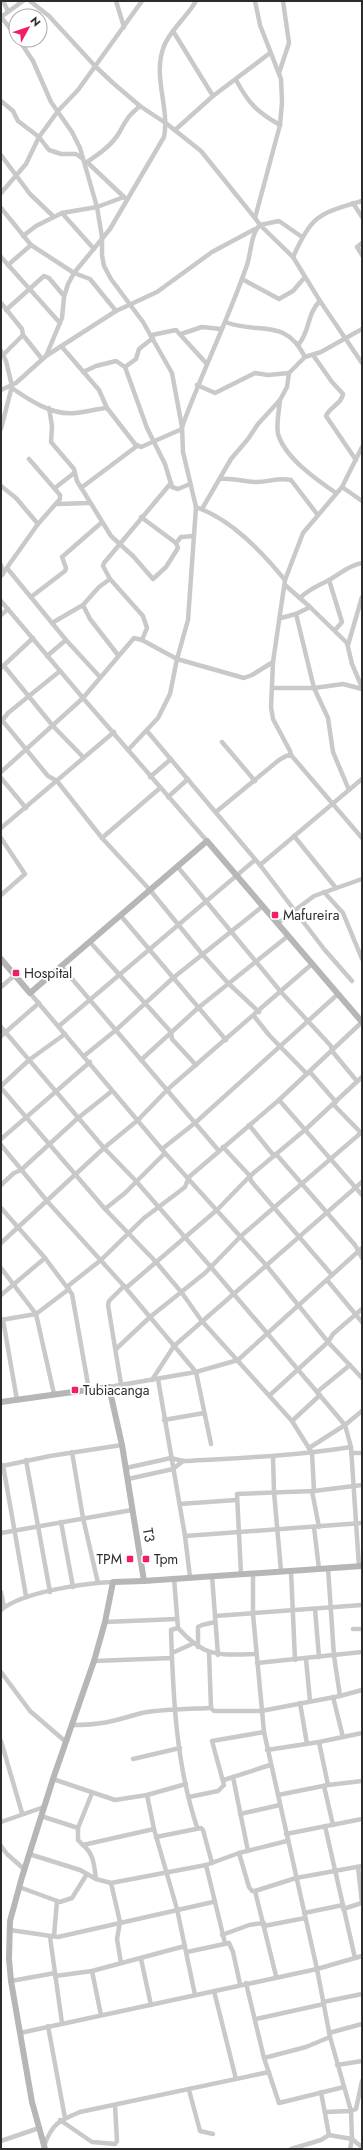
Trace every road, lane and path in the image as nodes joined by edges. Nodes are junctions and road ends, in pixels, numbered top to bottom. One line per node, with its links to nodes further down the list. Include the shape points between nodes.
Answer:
1 (3, 1): 10 (street)
2 (23, 1): 9 (street)
3 (30, 1): 19 (street, via 49,16)
4 (116, 1): 13 (street)
5 (142, 1): 13 (street)
6 (196, 1): 14 (street, via 189,14)
7 (255, 1): 16 (street)
8 (283, 1): 18 (street, via 289,43)
9 (13, 8)
10 (8, 12): 11 (street)
11 (1, 17): 12 (street)
12 (8, 26)
13 (124, 27): 19 (street)
14 (173, 31): 22 (street); 26 (street, via 164,46 159,75)
15 (24, 48): 25 (street)
16 (270, 53): 17 (street); 21 (street)
17 (275, 60): 18 (street); 20 (street)
18 (284, 60): 20 (street)
19 (94, 66): 24 (street); 25 (street, via 78,90)
20 (279, 73): 27 (street, via 282,102)
21 (236, 80): 22 (street); 27 (street, via 249,103)
22 (213, 96): 28 (street)
23 (1, 102): 29 (street, via 12,111 18,121)
24 (140, 106): 26 (street); 31 (street, via 126,119 109,145)
25 (58, 111): 29 (street); 31 (street, via 72,132)
26 (166, 124): 28 (street); 34 (street, via 164,137 158,149)
27 (280, 125): 42 (street)
28 (175, 130): 42 (street, via 201,151)
29 (39, 137): 31 (street, via 54,153 76,154); 32 (street, via 30,158)
30 (1, 156): 32 (street)
31 (85, 161): 34 (street); 37 (street)
32 (17, 175): 33 (street); 40 (street, via 37,202)
33 (1, 193)
34 (126, 198): 37 (street); 46 (street, via 110,228)
35 (362, 201): 36 (street)
36 (353, 204): 41 (street); 47 (street, via 319,215)
37 (97, 207): 39 (street); 46 (street)
38 (1, 208): 45 (street)
39 (62, 212): 40 (street); 50 (street)
40 (53, 216): 45 (street)
41 (362, 217)
42 (255, 218): 43 (street)
43 (260, 225): 44 (street); 47 (street, via 279,221); 53 (street)
44 (256, 229): 57 (street); 62 (street, via 212,252 157,292)
45 (23, 236): 49 (street)
46 (102, 237): 50 (street); 62 (street, via 104,266)
47 (302, 237): 53 (street)
48 (362, 242): 51 (street, via 357,247)
49 (31, 245): 54 (street); 55 (street)
50 (94, 249): 55 (street)
51 (362, 255)
52 (1, 257): 54 (street)
53 (293, 257): 56 (street)
54 (8, 265): 58 (street)
55 (74, 274): 59 (street); 64 (street, via 90,279)
56 (305, 278): 57 (street, via 293,291 278,299); 60 (street)
57 (242, 279): 65 (street)
58 (30, 290): 59 (street, via 47,276); 63 (street); 66 (street)
59 (64, 296): 66 (street)
60 (320, 301): 72 (street); 73 (street, via 311,312 306,332)
61 (1, 303): 63 (street)
62 (132, 306): 64 (street); 71 (street)
63 (6, 310): 70 (street, via 22,329)
64 (116, 311): 74 (street)
65 (224, 322): 67 (street); 73 (street, via 283,332)
66 (60, 323): 78 (street)
67 (221, 329): 69 (street, via 202,327); 79 (street)
68 (362, 329): 72 (street)
69 (181, 334): 71 (street, via 176,330 169,330); 79 (street)
70 (23, 335): 75 (street); 78 (street)
71 (152, 336): 81 (street, via 139,349 136,359); 90 (street, via 172,373)
72 (345, 339): 76 (street); 80 (street)
73 (298, 344): 77 (street)
74 (62, 346): 78 (street); 82 (street)
75 (3, 352): 85 (street)
76 (313, 355): 77 (street); 96 (street, via 343,394 326,416)
77 (305, 357): 83 (street)
78 (44, 358): 85 (street)
79 (206, 363): 84 (street)
80 (362, 363)
81 (125, 367): 82 (street, via 116,361); 92 (street)
82 (83, 372): 89 (street, via 99,390)
83 (289, 373): 84 (street, via 255,373 215,393); 87 (street, via 287,387)
84 (198, 385): 90 (street)
85 (12, 387): 86 (street); 88 (street, via 30,401); 91 (street)
86 (1, 390)
87 (280, 400): 98 (street, via 231,459); 105 (street, via 278,428 282,443 306,472)
88 (49, 408): 89 (street, via 74,413); 97 (street, via 51,442 74,469)
89 (107, 408): 93 (street)
90 (182, 428): 92 (street); 100 (street, via 183,452)
91 (1, 429)
92 (153, 442): 93 (street, via 141,447); 99 (street, via 165,464)
93 (136, 446): 104 (street)
94 (362, 447): 96 (street)
95 (30, 459): 103 (street)
96 (356, 460): 102 (street)
97 (74, 473): 103 (street); 104 (street)
98 (220, 479): 110 (street); 111 (street, via 235,478 255,482 281,478 291,480)
99 (171, 483): 100 (street, via 172,487 178,489); 112 (street)
100 (190, 484): 109 (street)
101 (1, 486): 114 (street, via 16,498)
102 (342, 487): 105 (street); 106 (street)
103 (55, 488): 108 (street, via 60,495)
104 (81, 488): 107 (street)
105 (336, 493): 111 (street)
106 (362, 501)
107 (89, 503): 108 (street); 113 (street)
108 (57, 504): 114 (street)
109 (196, 507): 110 (street); 115 (street)
110 (202, 509): 124 (street, via 253,543 271,562)
111 (318, 514): 124 (street, via 303,533)
112 (141, 517): 116 (street); 117 (street)
113 (101, 523): 117 (street); 125 (street, via 62,557 65,571)
114 (38, 524): 120 (street)
115 (194, 536): 116 (street, via 181,537); 143 (street, via 188,620)
116 (176, 543): 117 (street, via 176,552 166,567 153,579 133,556)
117 (119, 545): 122 (street, via 103,566)
118 (362, 562): 123 (street)
119 (1, 565): 121 (street)
120 (7, 568): 121 (street); 125 (street)
121 (2, 575)
122 (110, 579): 129 (street); 139 (street, via 143,616 147,628)
123 (328, 580): 127 (street, via 314,586); 136 (street, via 342,623)
124 (285, 583): 127 (street); 134 (street)
125 (32, 597): 135 (street)
126 (362, 597): 140 (street)
127 (300, 598): 130 (street)
128 (1, 601): 131 (street)
129 (83, 605): 135 (street); 141 (street, via 90,619)
130 (310, 607): 132 (street); 136 (street)
131 (8, 609): 133 (street); 137 (street)
132 (296, 614): 134 (street); 149 (street)
133 (1, 615)
134 (281, 618): 144 (street)
135 (52, 623): 138 (street)
136 (335, 630): 140 (street)
137 (33, 638): 142 (street); 145 (street)
138 (66, 640): 142 (street); 147 (street)
139 (142, 640): 141 (street, via 134,638); 143 (street)
140 (348, 645): 150 (street)
141 (118, 655): 147 (street)
142 (47, 656): 146 (street)
143 (176, 659): 144 (street, via 244,678 252,676); 155 (street, via 170,694 158,718)
144 (273, 662): 148 (street)
145 (3, 667): 151 (street)
146 (60, 670): 151 (street); 152 (street)
147 (100, 677): 152 (street)
148 (272, 688): 149 (street); 160 (street, via 273,719)
149 (314, 688): 150 (street, via 343,684); 171 (street, via 328,718 333,752)
150 (362, 689)
151 (28, 696): 153 (street); 154 (street)
152 (83, 698): 154 (street); 156 (street)
153 (2, 720): 158 (street)
154 (53, 726): 158 (street); 161 (street)
155 (147, 731): 159 (street); 162 (street)
156 (114, 732): 159 (street); 161 (street)
157 (222, 742): 169 (street)
158 (27, 749): 163 (street); 168 (street, via 48,776)
159 (128, 750): 164 (street)
160 (291, 755): 169 (street, via 279,760); 173 (street)
161 (83, 757): 168 (street)
162 (171, 759): 164 (street); 166 (street)
163 (1, 772)
164 (150, 777): 170 (street)
165 (1, 778): 174 (street)
166 (188, 778): 172 (street); 175 (street)
167 (362, 779): 171 (street)
168 (57, 781): 174 (street); 179 (street)
169 (255, 781): 175 (street)
170 (160, 788): 172 (street); 179 (street)
171 (349, 790): 173 (street)
172 (168, 797): 181 (street)
173 (332, 803): 177 (street); 180 (street)
174 (26, 808): 176 (street)
175 (216, 812): 182 (street)
176 (1, 828)
177 (294, 836): 183 (street); 187 (street)
178 (1, 838): 190 (street, via 25,874)
179 (102, 838): 188 (street)
180 (362, 838)
181 (207, 840): 184 (street); 185 (street)
182 (255, 860): 183 (street); 185 (street)
183 (260, 865): 193 (street)
184 (177, 866): 188 (street); 191 (street)
185 (238, 876): 191 (street); 192 (street)
186 (362, 879): 187 (street)
187 (336, 888): 189 (street)
188 (150, 890): 194 (street); 196 (street)
189 (324, 892): 193 (street, via 304,902); 203 (street, via 342,913)
190 (1, 895)
191 (206, 900): 196 (street); 197 (street, via 208,907)
192 (263, 906): 195 (street); 197 (street)
193 (295, 911): 195 (street); 210 (street)
194 (121, 916): 199 (street); 200 (street)
195 (278, 923): 198 (street)
196 (178, 924): 200 (street); 201 (street)
197 (231, 932): 201 (street); 204 (street)
198 (288, 936): 204 (street); 205 (street)
199 (90, 942): 206 (street); 208 (street)
200 (149, 950): 208 (street); 209 (street)
201 (204, 955): 209 (street); 211 (street)
202 (1, 959): 207 (street)
203 (362, 959)
204 (256, 962): 211 (street); 214 (street)
205 (312, 964): 214 (street); 215 (street)
206 (61, 966): 213 (street); 216 (street)
207 (15, 975): 212 (street); 213 (street)
208 (118, 976): 216 (street); 218 (street)
209 (173, 978): 218 (street); 219 (street)
210 (352, 981)
211 (228, 983): 219 (street); 220 (street)
212 (1, 987)
213 (30, 992): 217 (street)
214 (281, 992): 220 (street); 222 (street)
215 (338, 994): 222 (street); 223 (street)
216 (90, 1000): 224 (street); 226 (street)
217 (39, 1003): 224 (street); 227 (street)
218 (145, 1003): 226 (street); 228 (street)
219 (198, 1008): 228 (street); 231 (street)
220 (259, 1012): 221 (street)
221 (254, 1016): 231 (street); 232 (street)
222 (308, 1019): 232 (street); 233 (street, via 331,1046)
223 (362, 1022): 233 (street)
224 (59, 1026): 229 (street)
225 (1, 1027): 227 (street)
226 (116, 1030): 234 (street); 236 (street)
227 (5, 1032): 230 (street); 235 (street)
228 (171, 1032): 236 (street); 238 (street, via 172,1039)
229 (65, 1034): 234 (street); 235 (street)
230 (1, 1036)
231 (226, 1040): 238 (street)
232 (279, 1046): 239 (street); 251 (street)
233 (332, 1051): 239 (street); 241 (street)
234 (84, 1056): 237 (street)
235 (29, 1060): 242 (street); 244 (street)
236 (141, 1060): 243 (street)
237 (90, 1062): 244 (street); 245 (street)
238 (196, 1065): 243 (street)
239 (309, 1073): 246 (street); 247 (street)
240 (362, 1078): 241 (street)
241 (356, 1080): 247 (street)
242 (1, 1087): 248 (street)
243 (168, 1089): 250 (street); 251 (street)
244 (56, 1090): 248 (street); 249 (street)
245 (112, 1091): 249 (street); 250 (street)
246 (279, 1100): 252 (street); 253 (street)
247 (334, 1103): 253 (street); 254 (street)
248 (27, 1116): 255 (street); 257 (street)
249 (78, 1118): 257 (street); 259 (street)
250 (138, 1120): 259 (street); 260 (street)
251 (195, 1123): 260 (street); 261 (street)
252 (249, 1125): 258 (street); 262 (street)
253 (306, 1129): 262 (street); 263 (street)
254 (362, 1133): 263 (street)
255 (1, 1139)
256 (1, 1145): 264 (street)
257 (49, 1146): 264 (street); 265 (street)
258 (223, 1147): 261 (street); 266 (street)
259 (104, 1148): 265 (street); 268 (street)
260 (164, 1151): 267 (street); 268 (street)
261 (219, 1151): 267 (street)
262 (275, 1155): 266 (street); 270 (street)
263 (330, 1160): 270 (street); 272 (street)
264 (21, 1170): 271 (street); 274 (street)
265 (75, 1174): 274 (street); 278 (street)
266 (250, 1176): 277 (street); 279 (street, via 251,1181)
267 (189, 1177): 276 (street, via 185,1186); 277 (street)
268 (136, 1181): 276 (street); 278 (street)
269 (362, 1182): 272 (street)
270 (302, 1184): 279 (street); 280 (street)
271 (1, 1185)
272 (356, 1187): 273 (street); 280 (street)
273 (362, 1195)
274 (48, 1201): 281 (street); 290 (street)
275 (1, 1208): 281 (street)
276 (158, 1208): 282 (street); 284 (street)
277 (218, 1208): 283 (street); 284 (street)
278 (105, 1209): 282 (street)
279 (274, 1209): 283 (street); 285 (street)
280 (327, 1213): 285 (street); 287 (street)
281 (18, 1227): 286 (street); 288 (street)
282 (129, 1234): 290 (street); 291 (street)
283 (241, 1236): 292 (street); 293 (street)
284 (184, 1237): 291 (street); 293 (street)
285 (298, 1238): 292 (street); 295 (street)
286 (1, 1243)
287 (360, 1250): 289 (street); 295 (street)
288 (45, 1258): 297 (street); 299 (street)
289 (362, 1258)
290 (101, 1260): 298 (street); 299 (street)
291 (156, 1262): 298 (street); 300 (street)
292 (266, 1265): 301 (street); 303 (street)
293 (210, 1266): 300 (street); 301 (street)
294 (1, 1268): 297 (street)
295 (332, 1275): 296 (street)
296 (327, 1280): 303 (street); 306 (street)
297 (14, 1283): 302 (street); 305 (street)
298 (125, 1287): 307 (street); 314 (street, via 109,1301 108,1305)
299 (68, 1288): 305 (street); 324 (street, via 75,1305)
300 (182, 1293): 307 (street); 309 (street)
301 (232, 1294): 309 (street); 311 (street)
302 (1, 1295)
303 (298, 1307): 311 (street); 312 (street)
304 (362, 1309): 306 (street)
305 (36, 1314): 308 (street); 325 (street)
306 (355, 1314): 310 (street); 312 (street)
307 (150, 1317): 313 (street); 314 (street)
308 (2, 1320): 328 (street)
309 (201, 1320): 313 (street); 315 (street)
310 (362, 1322)
311 (268, 1333): 315 (street); 317 (street)
312 (328, 1342): 316 (street); 317 (street)
313 (174, 1346): 318 (street); 321 (street)
314 (116, 1349): 322 (street)
315 (238, 1360): 318 (street); 327 (street)
316 (350, 1365): 319 (street); 326 (street)
317 (298, 1370): 326 (street); 327 (street)
318 (196, 1372): 320 (street); 331 (street)
319 (361, 1375)
320 (158, 1379): 321 (street); 332 (street)
321 (152, 1380): 322 (street)
322 (121, 1384): 323 (street)
323 (109, 1387): 324 (street); 335 (street, T3)
324 (89, 1390): 325 (street)
325 (54, 1394): 328 (street)
326 (318, 1394): 333 (street); 334 (street)
327 (270, 1395): 333 (street)
328 (17, 1400): 329 (street)
329 (1, 1402)
330 (362, 1411): 334 (street)
331 (204, 1413): 332 (street); 336 (street)
332 (164, 1420): 344 (street)
333 (292, 1421): 338 (street)
334 (345, 1426): 337 (street); 338 (street)
335 (122, 1444): 339 (street); 348 (street, T3)
336 (211, 1444)
337 (351, 1446): 340 (street); 341 (street)
338 (308, 1448): 340 (street)
339 (72, 1452): 345 (street); 358 (street)
340 (312, 1453): 343 (street); 353 (street)
341 (351, 1453): 342 (street); 352 (street)
342 (362, 1453)
343 (273, 1456): 346 (street); 354 (street)
344 (171, 1458): 346 (street); 348 (street); 349 (street)
345 (26, 1460): 347 (street); 361 (street)
346 (183, 1461): 349 (street)
347 (2, 1466): 364 (street)
348 (126, 1468): 350 (street, T3)
349 (173, 1469): 350 (street); 356 (street)
350 (128, 1479): 357 (street, T3)
351 (362, 1485): 352 (street)
352 (354, 1486): 353 (street); 360 (street)
353 (313, 1491): 354 (street); 362 (street)
354 (274, 1492): 355 (street, via 239,1494); 363 (street)
355 (236, 1500): 356 (street); 365 (street)
356 (180, 1504): 367 (street)
357 (132, 1510): 358 (street); 378 (street, T3)
358 (83, 1518): 359 (street); 380 (street)
359 (61, 1522): 361 (street); 381 (street)
360 (359, 1524): 362 (street); 368 (street)
361 (38, 1526): 364 (street); 383 (street)
362 (316, 1527): 363 (street); 370 (street)
363 (277, 1528): 365 (street); 371 (street)
364 (14, 1530): 366 (street); 384 (street)
365 (239, 1532): 367 (street); 373 (street)
366 (1, 1533)
367 (185, 1536): 376 (street)
368 (360, 1566): 369 (street)
369 (328, 1568): 370 (street); 387 (street)
370 (319, 1569): 372 (street)
371 (281, 1571): 372 (street); 374 (street)
372 (291, 1571): 389 (street)
373 (241, 1574): 374 (street); 375 (street)
374 (252, 1574): 390 (street)
375 (212, 1576): 376 (street); 391 (street)
376 (190, 1577): 377 (street)
377 (174, 1578): 378 (street); 392 (street)
378 (144, 1580): 379 (street)
379 (113, 1582): 380 (street); 393 (street)
380 (98, 1583): 381 (street)
381 (73, 1587): 383 (street)
382 (1, 1592): 386 (street)
383 (50, 1592): 384 (street)
384 (26, 1596): 386 (street)
385 (362, 1605): 387 (street)
386 (2, 1608)
387 (331, 1608): 388 (street); 405 (street)
388 (315, 1609): 389 (street); 406 (street)
389 (294, 1611): 390 (street); 408 (street)
390 (253, 1614): 391 (street); 403 (street)
391 (214, 1616): 394 (street)
392 (176, 1619): 393 (street); 395 (street)
393 (105, 1622): 410 (street)
394 (215, 1622): 399 (street, via 198,1628); 404 (street)
395 (178, 1628): 398 (street); 402 (street, via 171,1630)
396 (362, 1628): 397 (street)
397 (353, 1629)
398 (192, 1644): 399 (street); 402 (street)
399 (198, 1647): 400 (street)
400 (209, 1652): 404 (street); 418 (street)
401 (362, 1652): 405 (street)
402 (172, 1653): 407 (street)
403 (256, 1654): 404 (street); 411 (street)
404 (218, 1655)
405 (334, 1656): 406 (street); 414 (street)
406 (319, 1657): 409 (street)
407 (172, 1658): 410 (street); 420 (street)
408 (295, 1660): 409 (street); 411 (street)
409 (306, 1660): 416 (street)
410 (94, 1661): 421 (street)
411 (257, 1663): 419 (street)
412 (1, 1672): 426 (street, via 30,1711)
413 (362, 1690): 414 (street)
414 (340, 1696): 415 (street)
415 (333, 1697): 416 (street); 424 (street)
416 (310, 1701): 417 (street)
417 (300, 1703): 419 (street); 428 (street)
418 (211, 1708): 419 (street, via 214,1712); 420 (street)
419 (261, 1710): 422 (street)
420 (176, 1711): 421 (street, via 138,1714 109,1723); 429 (street)
421 (72, 1725): 426 (street)
422 (264, 1732): 430 (street); 435 (street, via 212,1741)
423 (362, 1733): 424 (street)
424 (343, 1736): 427 (street)
425 (1, 1741): 445 (street)
426 (66, 1742): 434 (street)
427 (319, 1742): 428 (street); 438 (street)
428 (307, 1744): 430 (street)
429 (180, 1748): 431 (street); 437 (street)
430 (267, 1750): 432 (street)
431 (133, 1759)
432 (270, 1765): 433 (street); 441 (street)
433 (233, 1777): 435 (street); 446 (street)
434 (53, 1779): 439 (street); 444 (street)
435 (224, 1780): 442 (street, via 223,1788 218,1791)
436 (362, 1781): 438 (street)
437 (186, 1784): 440 (street); 442 (street)
438 (326, 1786): 441 (street); 450 (street)
439 (92, 1793): 440 (street, via 115,1800); 453 (street)
440 (147, 1795): 454 (street)
441 (278, 1795): 443 (street)
442 (189, 1797): 452 (street)
443 (280, 1805): 446 (street); 455 (street)
444 (44, 1807): 445 (street); 447 (street)
445 (22, 1813): 449 (street)
446 (240, 1814): 460 (street)
447 (41, 1816): 453 (street); 462 (street)
448 (362, 1820): 450 (street)
449 (1, 1822)
450 (333, 1825): 451 (street)
451 (325, 1826): 455 (street); 467 (street)
452 (197, 1827): 456 (street); 463 (street, via 203,1830)
453 (78, 1828): 458 (street, via 78,1840)
454 (154, 1829): 456 (street); 458 (street)
455 (286, 1834): 457 (street)
456 (156, 1836): 468 (street)
457 (287, 1841): 460 (street); 470 (street)
458 (83, 1845): 471 (street, via 94,1859)
459 (1, 1846): 466 (street)
460 (248, 1851): 461 (street)
461 (240, 1853): 463 (street); 474 (street, via 249,1887)
462 (29, 1854): 466 (street); 469 (street)
463 (212, 1862): 464 (street)
464 (206, 1866): 468 (street); 476 (street)
465 (360, 1867): 467 (street); 477 (street)
466 (24, 1869): 473 (street)
467 (335, 1871): 470 (street); 478 (street)
468 (167, 1872): 472 (street); 479 (street)
469 (87, 1874): 471 (street); 475 (street, via 72,1898)
470 (296, 1878): 474 (street); 480 (street)
471 (96, 1879): 472 (street)
472 (111, 1883): 481 (street)
473 (19, 1887): 475 (street); 483 (street)
474 (256, 1891): 482 (street)
475 (57, 1901): 485 (street)
476 (213, 1902): 479 (street); 484 (street)
477 (362, 1903): 478 (street)
478 (343, 1907): 480 (street); 490 (street)
479 (177, 1909): 481 (street); 487 (street)
480 (305, 1916): 482 (street); 493 (street)
481 (120, 1922): 485 (street); 492 (street, via 117,1939)
482 (264, 1925): 484 (street, via 249,1925); 496 (street)
483 (10, 1930): 485 (street); 497 (street)
484 (222, 1935): 486 (street)
485 (52, 1936): 495 (street)
486 (225, 1943): 488 (street); 499 (street, via 230,1944 233,1952)
487 (185, 1946): 488 (street); 491 (street)
488 (187, 1952): 502 (street)
489 (362, 1956): 490 (street)
490 (355, 1958): 493 (street)
491 (141, 1959): 492 (street); 504 (street)
492 (122, 1963): 494 (street)
493 (317, 1969): 496 (street); 503 (street)
494 (92, 1971): 495 (street); 505 (street)
495 (55, 1975): 497 (street); 507 (street)
496 (276, 1976): 498 (street)
497 (10, 1981): 510 (street)
498 (246, 1983): 499 (street); 506 (street)
499 (240, 1984): 500 (street)
500 (214, 1991): 502 (street); 516 (street)
501 (362, 1994): 503 (street)
502 (195, 1995): 504 (street)
503 (323, 2003): 506 (street); 511 (street)
504 (151, 2005): 505 (street)
505 (101, 2016): 507 (street)
506 (256, 2019): 512 (street)
507 (62, 2023): 509 (street)
508 (362, 2024): 511 (street)
509 (48, 2026): 510 (street); 525 (street)
510 (20, 2032): 527 (street)
511 (329, 2035): 512 (street, via 306,2047); 514 (street)
512 (264, 2058): 515 (street)
513 (362, 2060): 514 (street)
514 (337, 2065): 518 (street)
515 (269, 2072): 516 (street); 520 (street, via 279,2103)
516 (236, 2079): 519 (street)
517 (362, 2081): 521 (street)
518 (344, 2087): 520 (street); 523 (street)
519 (189, 2090): 522 (street); 528 (street, via 200,2131)
520 (321, 2092): 524 (street)
521 (360, 2103): 523 (street)
522 (115, 2105): 525 (street, via 80,2112); 526 (street, via 115,2144 92,2142)
523 (351, 2111): 524 (street); 530 (street)
524 (325, 2112): 529 (street)
525 (65, 2118): 526 (street)
526 (60, 2120): 532 (street, via 53,2126)
527 (39, 2128): 531 (street); 532 (street)
528 (213, 2134)
529 (329, 2135): 530 (street); 534 (street)
530 (352, 2139): 533 (street); 535 (street)
531 (1, 2141)
532 (45, 2147)
533 (362, 2147)
534 (291, 2149)
535 (350, 2149)

